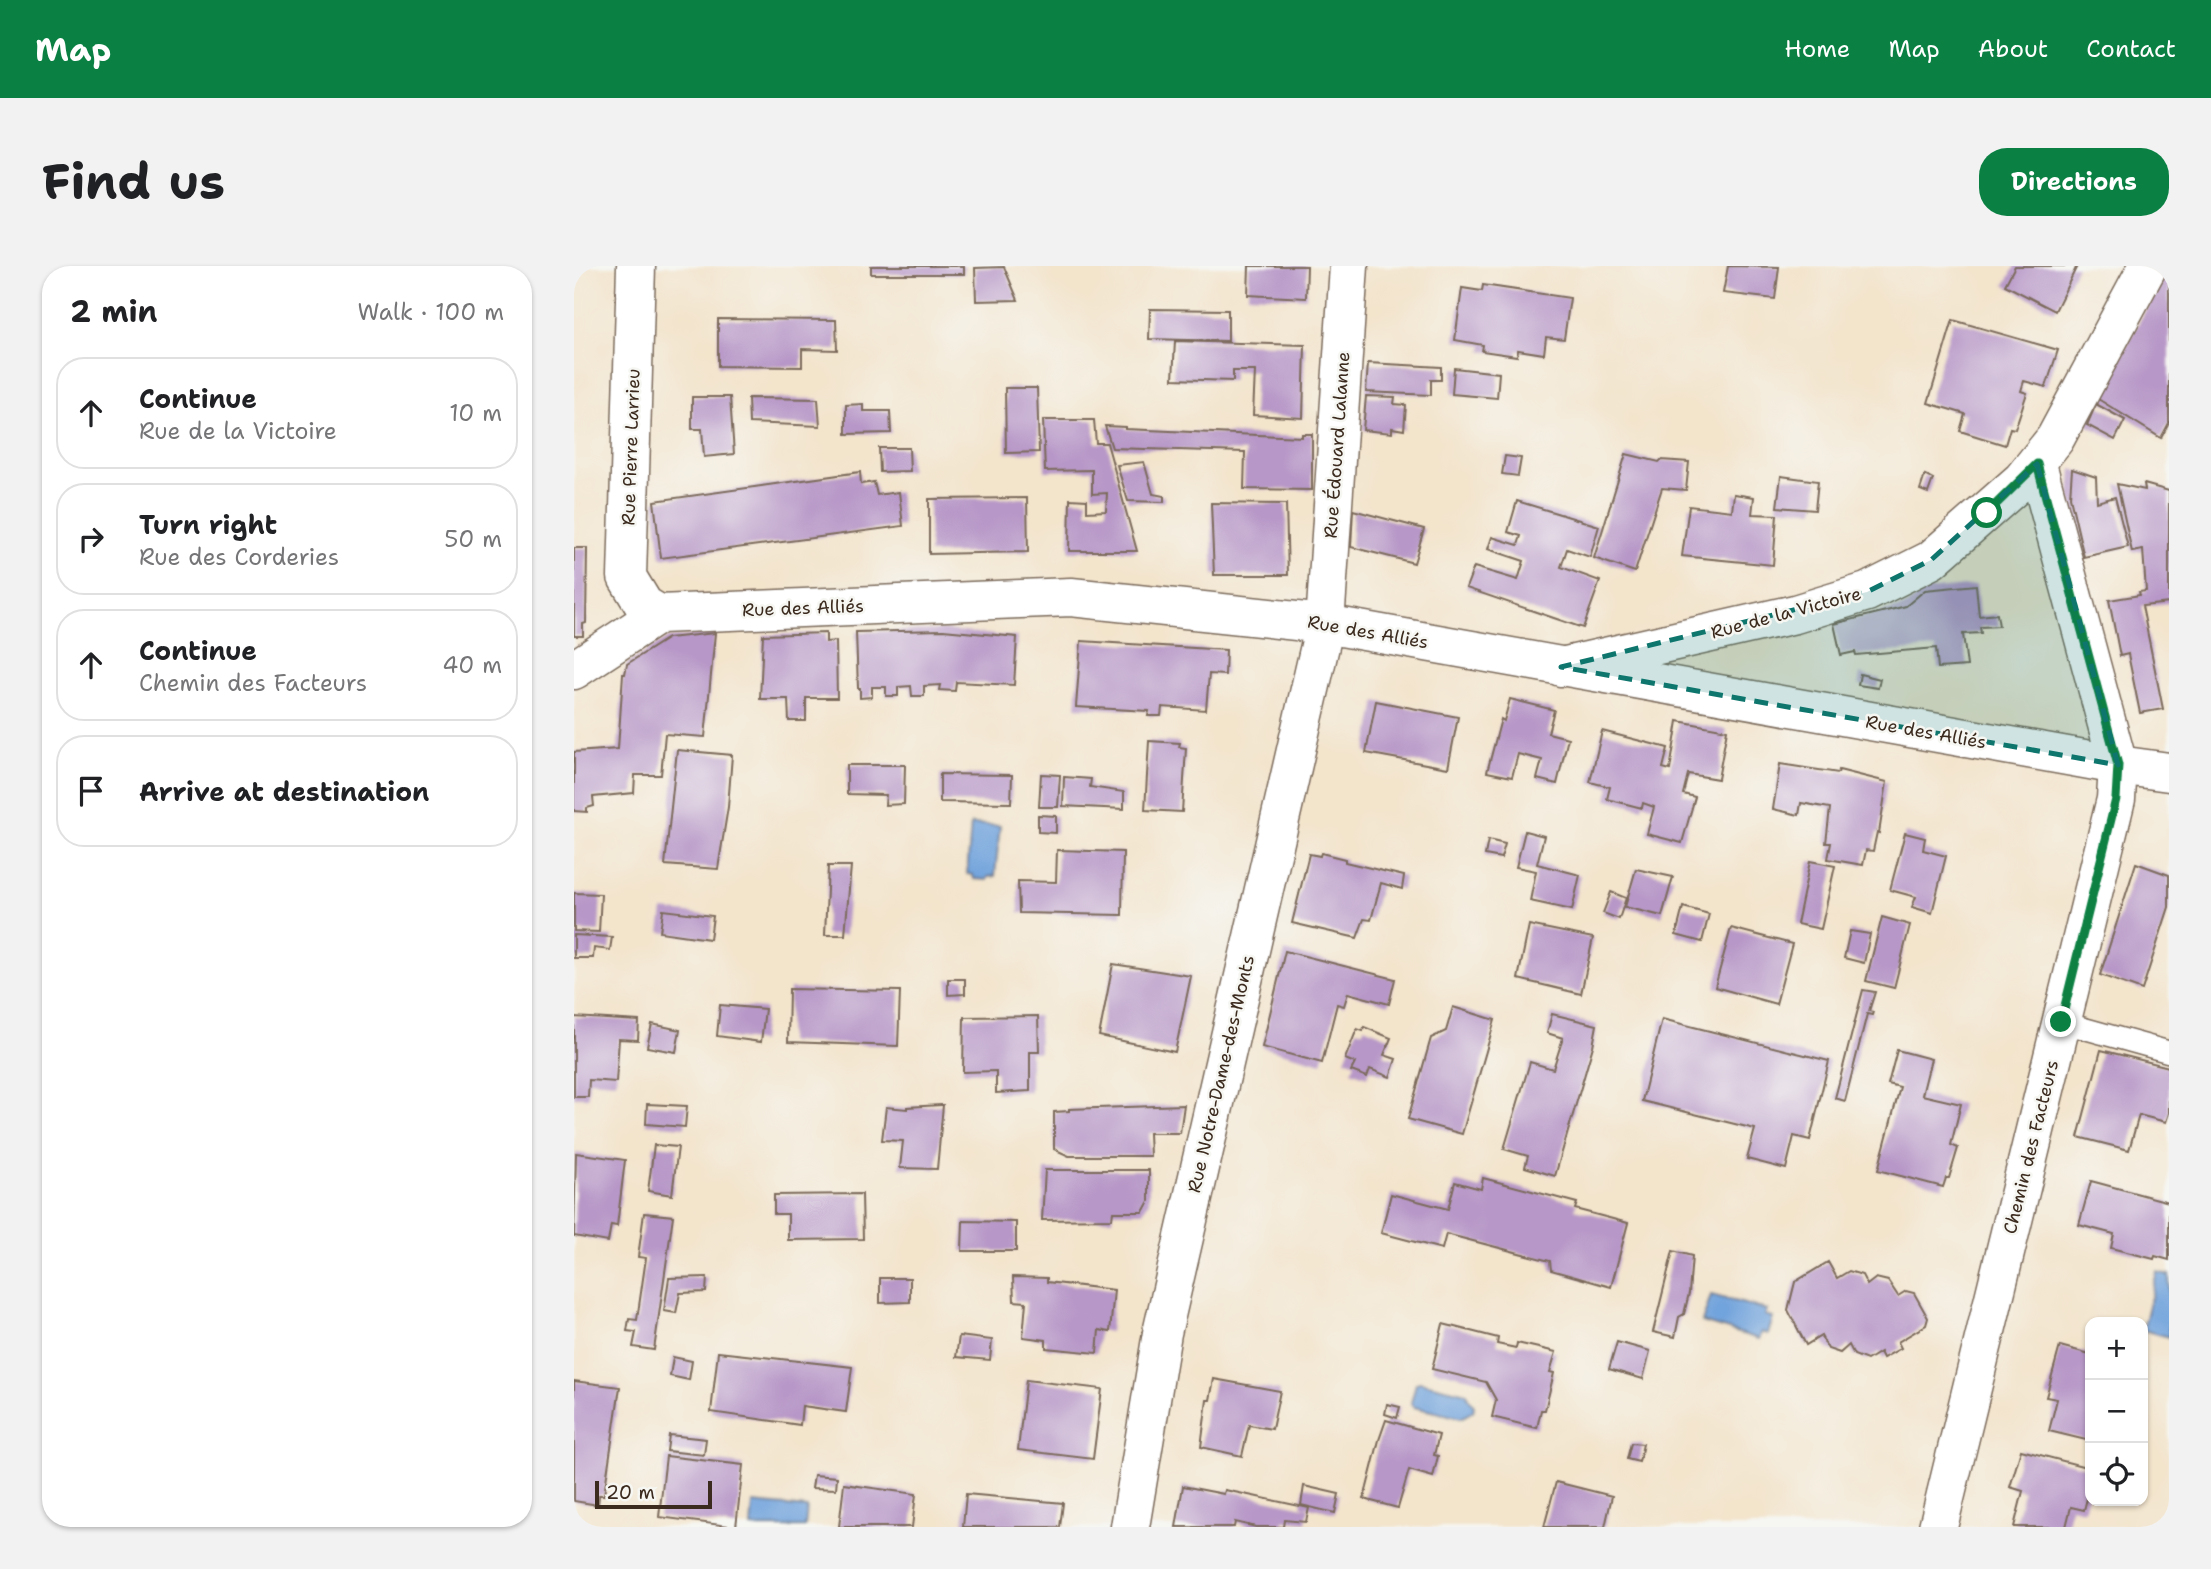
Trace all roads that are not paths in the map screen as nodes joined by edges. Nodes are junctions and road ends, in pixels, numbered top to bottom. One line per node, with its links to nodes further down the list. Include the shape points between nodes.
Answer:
1 (636, 266): 5 (street, Rue Pierre Larrieu, via 627,577 644,605)
2 (1349, 266): 6 (street, Rue Édouard Lalanne)
3 (2148, 266): 4 (street, Rue de la Victoire)
4 (2037, 464): 7 (street, Rue de la Victoire, via 1931,561 1867,592 1795,614); 9 (street, Chemin des Facteurs)
5 (659, 614): 6 (street, Rue des Alliés, via 1071,597); 8 (street)
6 (1325, 624): 7 (street, Rue des Alliés); 13 (street, Rue Notre-Dame-des-Monts, via 1162,1333)
7 (1561, 667): 9 (street, Rue des Alliés)
8 (574, 670)
9 (2118, 765): 10 (street, Rue des Alliés); 11 (street, Chemin des Facteurs, via 2116,799)
10 (2169, 772)
11 (2061, 1022): 12 (lane); 14 (street, Chemin des Facteurs)
12 (2169, 1052)
13 (1130, 1527)
14 (1938, 1527)

